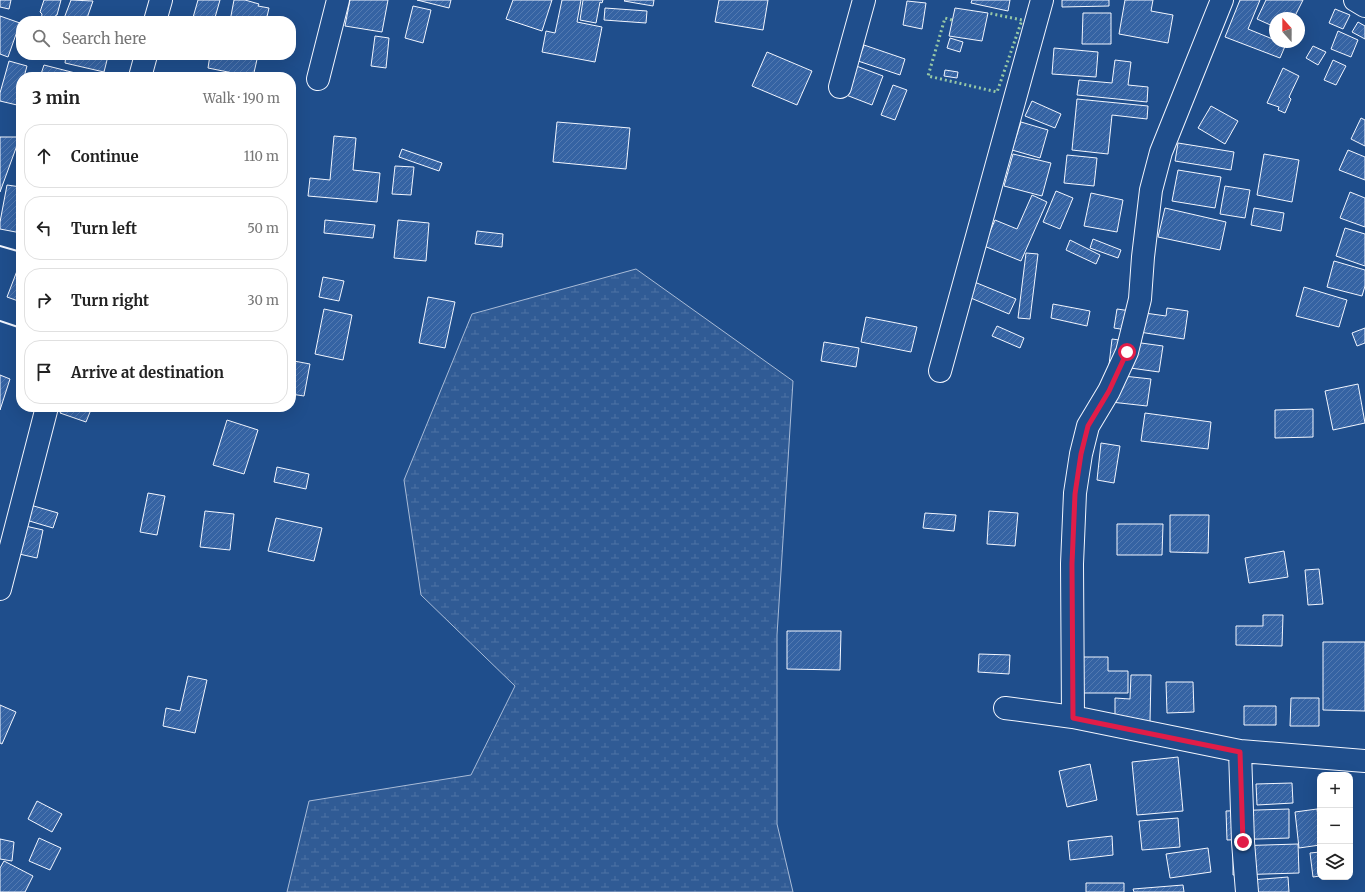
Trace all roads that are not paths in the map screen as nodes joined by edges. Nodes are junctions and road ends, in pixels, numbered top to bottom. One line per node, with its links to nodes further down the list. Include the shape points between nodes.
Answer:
1 (161, 0): 8 (street)
2 (338, 0): 11 (street)
3 (864, 0): 12 (street)
4 (1042, 0): 13 (street)
5 (1222, 0): 17 (street, via 1160,152 1151,190 1140,298 1127,352 1109,391 1088,426 1081,454 1075,494 1072,564)
6 (1355, 0): 7 (street)
7 (1365, 6)
8 (156, 16)
9 (145, 60): 10 (street)
10 (141, 72)
11 (318, 79)
12 (840, 87)
13 (940, 371)
14 (46, 412): 15 (street)
15 (0, 589)
16 (1005, 708): 17 (street)
17 (1073, 718): 18 (street)
18 (1240, 752): 19 (street); 20 (street)
19 (1365, 761)
20 (1247, 892)

